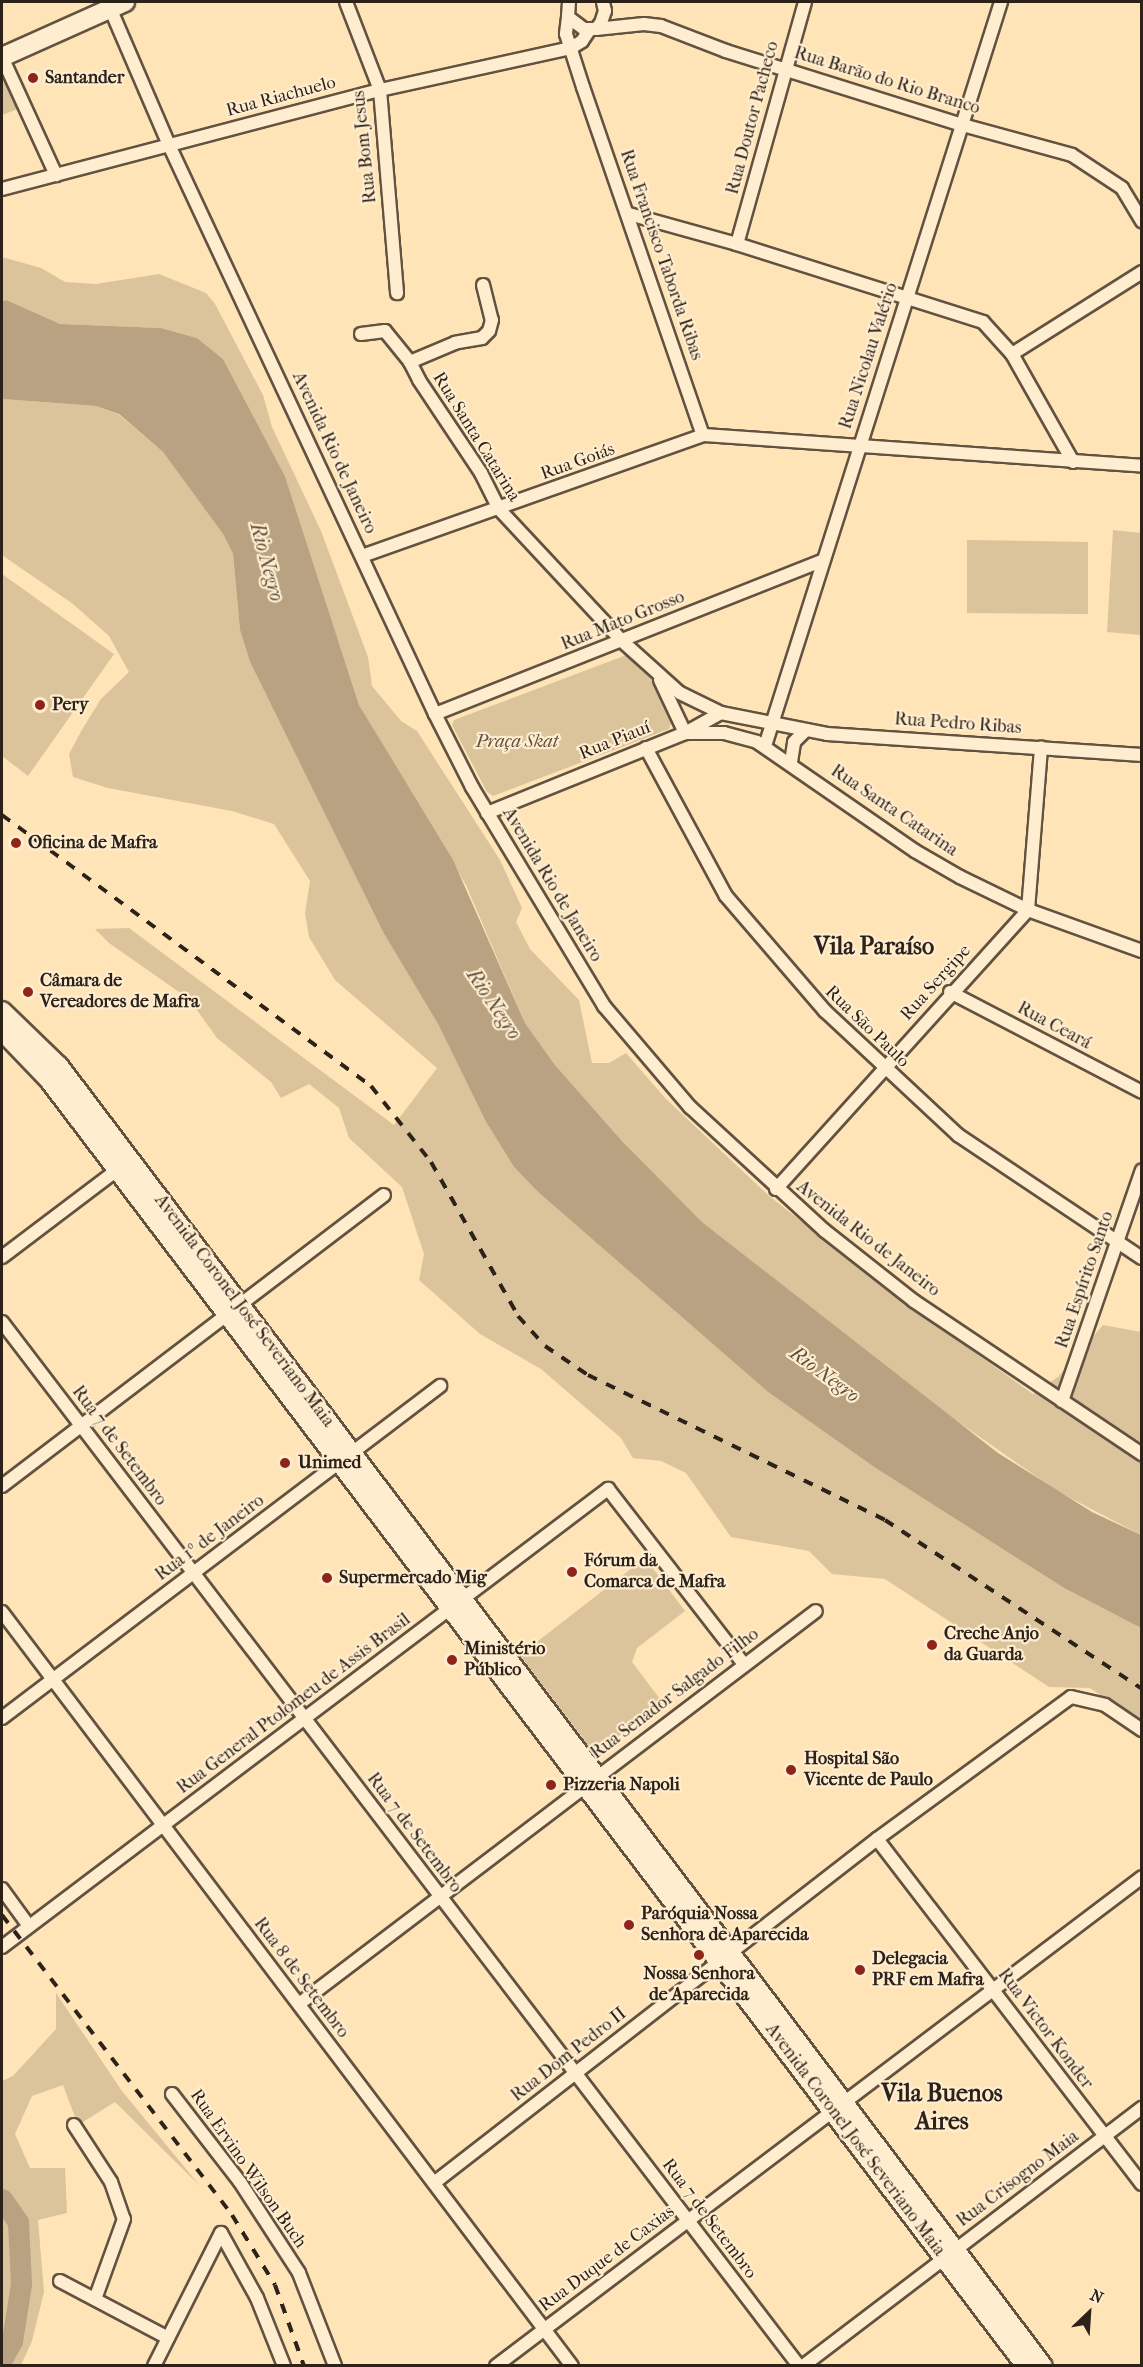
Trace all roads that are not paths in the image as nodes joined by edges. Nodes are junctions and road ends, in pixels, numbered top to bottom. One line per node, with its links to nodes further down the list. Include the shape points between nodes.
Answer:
1 (346, 2): 11 (street, Rua Bom Jesus)
2 (603, 2): 7 (street, via 604,17)
3 (805, 2): 10 (street, Rua Doutor Pacheco)
4 (1001, 2): 12 (street, Rua Nicolau Valério)
5 (114, 4): 9 (main road); 13 (street, Avenida Rio de Janeiro)
6 (568, 8): 7 (street, via 578,28); 8 (street, Rua Francisco Taborda Ribas, via 566,34)
7 (593, 29): 8 (street); 10 (street, Rua Barão do Rio Branco, via 661,26)
8 (577, 44): 11 (street, Rua Riachuelo); 16 (street, Rua Francisco Taborda Ribas, via 583,87)
9 (2, 57): 14 (street)
10 (784, 68): 12 (street, Rua Barão do Rio Branco); 18 (street, Rua Doutor Pacheco)
11 (380, 90): 13 (street, Rua Riachuelo); 21 (street, Rua Bom Jesus)
12 (960, 124): 17 (street, Rua Barão do Rio Branco, via 1083,160 1122,188); 22 (street, Rua Nicolau Valério)
13 (169, 145): 14 (street, Rua Riachuelo); 31 (street, Avenida Rio de Janeiro)
14 (56, 175): 15 (street, Rua Riachuelo)
15 (2, 189)
16 (629, 214): 18 (street); 26 (street, Rua Francisco Taborda Ribas)
17 (1142, 221)
18 (738, 244): 22 (street)
19 (1142, 272): 24 (street)
20 (483, 285): 25 (street, Rua Santa Catarina, via 492,320 489,331 482,338 455,343)
21 (397, 293)
22 (907, 297): 24 (street, via 984,322); 27 (street, Rua Nicolau Valério)
23 (362, 334): 25 (street, via 385,332)
24 (1012, 354): 28 (street)
25 (410, 362): 30 (street, Rua Santa Catarina, via 481,473)
26 (703, 435): 27 (street); 30 (street, Rua Goiás)
27 (859, 446): 28 (street); 32 (street, Rua Nicolau Valério)
28 (1072, 462): 29 (street)
29 (1142, 466)
30 (499, 509): 31 (street, Rua Goiás); 33 (street, Rua Santa Catarina)
31 (362, 556): 36 (street, Avenida Rio de Janeiro)
32 (823, 560): 33 (street, Rua Mato Grosso); 37 (street, Rua Nicolau Valério)
33 (622, 641): 34 (street, Rua Santa Catarina); 36 (street, Rua Mato Grosso)
34 (658, 676): 35 (street, Rua Santa Catarina, via 692,701); 39 (street, Rua Santa Catarina)
35 (721, 713): 37 (street, Rua Santa Catarina); 39 (street, Rua Piauí)
36 (435, 714): 45 (street, Avenida Rio de Janeiro)
37 (773, 721): 38 (street, Rua Pedro Ribas); 40 (street)
38 (806, 730): 42 (street, Rua Pedro Ribas); 44 (street, via 794,742)
39 (685, 733): 40 (street, Rua Santa Catarina, via 724,733); 41 (street, Rua Piauí)
40 (765, 746): 44 (street, Rua Santa Catarina)
41 (646, 748): 45 (street, Rua Piauí); 51 (street, Rua São Paulo, via 726,896 789,973)
42 (1041, 748): 43 (street, Rua Pedro Ribas); 46 (street)
43 (1142, 755)
44 (791, 762): 46 (street, Rua Santa Catarina, via 915,851)
45 (487, 813): 55 (street, Avenida Rio de Janeiro, via 590,983 627,1036 690,1107)
46 (1028, 910): 47 (street, Rua Santa Catarina); 48 (street, Rua Sergipe)
47 (1142, 951)
48 (950, 993): 51 (street, Rua Sergipe); 52 (street, Rua Ceará)
49 (2, 1011): 60 (main road, Avenida Coronel José Severiano Maia, via 58,1066)
50 (2, 1031): 53 (main road, Avenida Coronel José Severiano Maia, via 36,1064)
51 (884, 1070): 55 (street, Rua Sergipe); 57 (street, Rua São Paulo, via 958,1135)
52 (1142, 1092)
53 (117, 1170): 58 (street); 60 (main road, Avenida Coronel José Severiano Maia)
54 (1142, 1170): 57 (street, Rua Espírito Santo)
55 (776, 1189): 63 (street, Avenida Rio de Janeiro, via 896,1288)
56 (384, 1195): 60 (street)
57 (1118, 1242): 59 (street, Rua São Paulo); 63 (street, Rua Espírito Santo)
58 (2, 1257)
59 (1142, 1258)
60 (233, 1310): 64 (street); 66 (main road, Avenida Coronel José Severiano Maia)
61 (2, 1322): 64 (street, Rua 7 de Setembro)
62 (440, 1386): 66 (street, Rua 1º de Janeiro)
63 (1062, 1401): 65 (street, Avenida Rio de Janeiro)
64 (81, 1426): 67 (street); 68 (street, Rua 7 de Setembro)
65 (1142, 1454)
66 (346, 1458): 68 (street, Rua 1º de Janeiro); 69 (main road, Avenida Coronel José Severiano Maia)
67 (2, 1486)
68 (194, 1574): 73 (street, Rua 1º de Janeiro); 75 (street, Rua 7 de Setembro)
69 (457, 1605): 72 (street, Rua General Ptolomeu de Assis Brasil, via 608,1489); 75 (street, Rua General Ptolomeu de Assis Brasil); 77 (main road, Avenida Coronel José Severiano Maia)
70 (816, 1611): 72 (street, Rua Senador Salgado Filho)
71 (2, 1612): 73 (street, Rua 8 de Setembro)
72 (743, 1664): 77 (street, Rua Senador Salgado Filho)
73 (52, 1678): 74 (street, Rua 1º de Janeiro); 78 (street, Rua 8 de Setembro)
74 (2, 1718)
75 (305, 1719): 78 (street, Rua General Ptolomeu de Assis Brasil); 82 (street, Rua 7 de Setembro)
76 (1142, 1730): 79 (street, Rua Dom Pedro II, via 1105,1705 1071,1697)
77 (591, 1780): 82 (street, Rua Senador Salgado Filho); 85 (main road, Avenida Coronel José Severiano Maia)
78 (163, 1825): 83 (street, Rua General Ptolomeu de Assis Brasil); 87 (street, Rua 8 de Setembro)
79 (877, 1839): 85 (street, Rua Dom Pedro II); 86 (street, Rua Victor Konder)
80 (1142, 1877): 86 (street, Rua Duque de Caxias)
81 (2, 1889): 83 (street)
82 (440, 1896): 87 (street, Rua Senador Salgado Filho); 88 (street, Rua 7 de Setembro)
83 (29, 1926): 84 (street, Rua General Ptolomeu de Assis Brasil)
84 (3, 1942)
85 (725, 1957): 88 (street, Rua Dom Pedro II); 90 (main road, Avenida Coronel José Severiano Maia)
86 (993, 1990): 90 (street, Rua Duque de Caxias); 93 (street, Rua Victor Konder)
87 (299, 2004): 94 (street, Rua 8 de Setembro)
88 (575, 2073): 94 (street, Rua Dom Pedro II); 96 (street, Rua 7 de Setembro)
89 (172, 2094): 104 (street, Rua Ervino Wilson Buch, via 240,2182 293,2263)
90 (838, 2107): 96 (street, Rua Duque de Caxias); 97 (main road, Avenida Coronel José Severiano Maia)
91 (1142, 2108): 93 (street, Rua Crisogno Maia)
92 (74, 2125): 99 (street, via 111,2182 124,2219)
93 (1105, 2136): 95 (street, Rua Victor Konder); 97 (street, Rua Crisogno Maia)
94 (434, 2183): 100 (street, Rua 8 de Setembro)
95 (1142, 2184)
96 (688, 2220): 100 (street, Rua Duque de Caxias); 107 (street, Rua 7 de Setembro)
97 (950, 2254): 107 (street, Rua Crisogno Maia); 108 (main road, Avenida Coronel José Severiano Maia); 109 (main road, Avenida Coronel José Severiano Maia)
98 (60, 2281): 99 (street)
99 (94, 2299): 101 (street)
100 (544, 2329): 105 (street, Rua Duque de Caxias); 106 (street, Rua 8 de Setembro)
101 (168, 2338): 102 (street); 103 (street, via 221,2234 257,2298)
102 (154, 2366)
103 (284, 2366)
104 (335, 2366)
105 (496, 2366)
106 (572, 2366)
107 (800, 2366)
108 (1026, 2366)
109 (1043, 2366)

